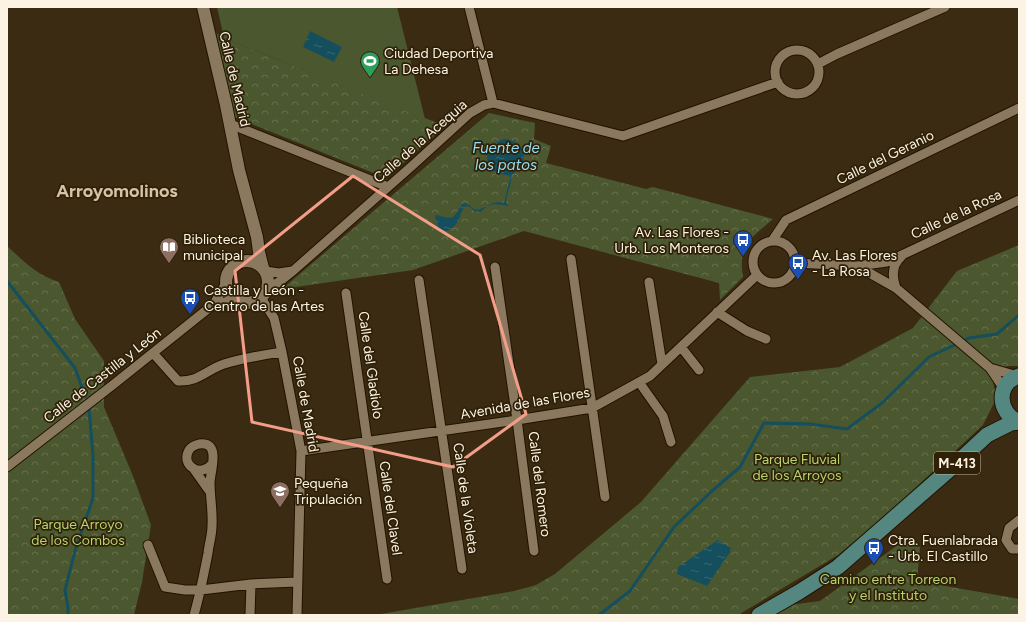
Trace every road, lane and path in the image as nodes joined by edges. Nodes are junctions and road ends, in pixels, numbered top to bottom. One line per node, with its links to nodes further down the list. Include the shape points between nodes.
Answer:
1 (203, 7): 8 (street, Calle de Madrid)
2 (469, 7): 6 (street)
3 (945, 7): 4 (street)
4 (818, 64): 5 (street, via 817,80 807,91 797,94 789,92); 5 (street, via 810,54 803,51 797,50 783,55 777,64)
5 (778, 82): 6 (street, via 623,136)
6 (493, 103): 9 (street, Calle de la Acequia, via 470,113)
7 (1019, 108): 12 (street, Calle del Geranio, via 786,220)
8 (230, 124): 9 (street); 11 (street, Calle de Madrid)
9 (388, 188): 20 (street, Calle de la Acequia)
10 (1019, 200): 13 (street, Calle de la Rosa)
11 (254, 228): 15 (street, Calle de Madrid, via 249,251); 19 (street, Calle de Madrid)
12 (772, 241): 16 (street, via 787,245 794,257); 21 (street, via 758,247 753,257)
13 (904, 254): 17 (street, Calle de la Rosa, via 887,262); 25 (street, Calle de la Rosa, via 893,267 892,278)
14 (571, 259): 42 (street)
15 (242, 261): 19 (street, via 257,263); 24 (street, Calle de Madrid, via 230,269)
16 (794, 263): 17 (street, Calle de la Rosa); 21 (street, via 789,276 775,283 766,282)
17 (857, 266): 25 (street)
18 (495, 267): 43 (street, Calle del Romero)
19 (264, 269): 20 (street, via 279,273); 27 (street, Calle de Madrid, via 268,282)
20 (294, 270): 27 (street, Calle de la Acequia)
21 (757, 275): 30 (street, Avenida de las Flores)
22 (419, 280): 45 (street, Calle de la Violeta)
23 (649, 282): 35 (street)
24 (226, 283): 28 (street, via 228,292); 29 (street, Calle de Castilla y León)
25 (896, 288): 36 (street)
26 (346, 293): 47 (street, Calle del Gladiolo)
27 (264, 294): 28 (street, via 254,302); 33 (street, Calle de Madrid, via 274,318)
28 (237, 300): 29 (street, Calle de Castilla y León)
29 (214, 304): 34 (street, Calle de Castilla y León)
30 (717, 312): 31 (street); 32 (street, Avenida de las Flores)
31 (766, 340)
32 (680, 347): 35 (street, Avenida de las Flores); 37 (street)
33 (282, 352): 34 (street, via 222,365 186,382 178,382); 49 (street, Calle de Madrid)
34 (153, 353): 51 (street, Calle de Castilla y León)
35 (662, 364): 39 (street, Avenida de las Flores)
36 (990, 368): 38 (street); 40 (street)
37 (699, 370)
38 (1018, 376): 40 (main road)
39 (640, 382): 42 (street, Avenida de las Flores); 48 (street, via 663,416)
40 (1004, 389): 41 (main road, M-413)
41 (1002, 404): 44 (main road, M-413, via 1009,416); 46 (main road, M-413)
42 (592, 408): 43 (street, Avenida de las Flores); 54 (street)
43 (517, 420): 45 (street, Avenida de las Flores); 58 (street, Calle del Romero)
44 (1019, 422): 46 (main road, M-413, via 1011,423)
45 (442, 431): 47 (street, Avenida de las Flores); 59 (street, Calle de la Violeta)
46 (987, 435): 67 (main road, M-413, via 838,567)
47 (368, 441): 49 (street, Avenida de las Flores); 60 (street, Calle del Clavel)
48 (671, 442)
49 (301, 451): 61 (street, Calle de Madrid)
50 (212, 464): 52 (street, via 206,470); 52 (street, via 214,456 210,448 199,444 191,448 187,456); 53 (street)
51 (7, 467)
52 (192, 468): 53 (street)
53 (210, 492): 63 (street, via 212,526)
54 (605, 498)
55 (1019, 520): 57 (street, via 1009,528 1006,540 1012,549)
56 (148, 545): 63 (street, via 165,587)
57 (1019, 550)
58 (534, 551)
59 (462, 569)
60 (387, 579)
61 (297, 582): 62 (street); 66 (street, Calle de Madrid)
62 (252, 584): 63 (street); 65 (street)
63 (201, 590): 64 (street)
64 (194, 615)
65 (250, 615)
66 (297, 615)
67 (759, 615)

